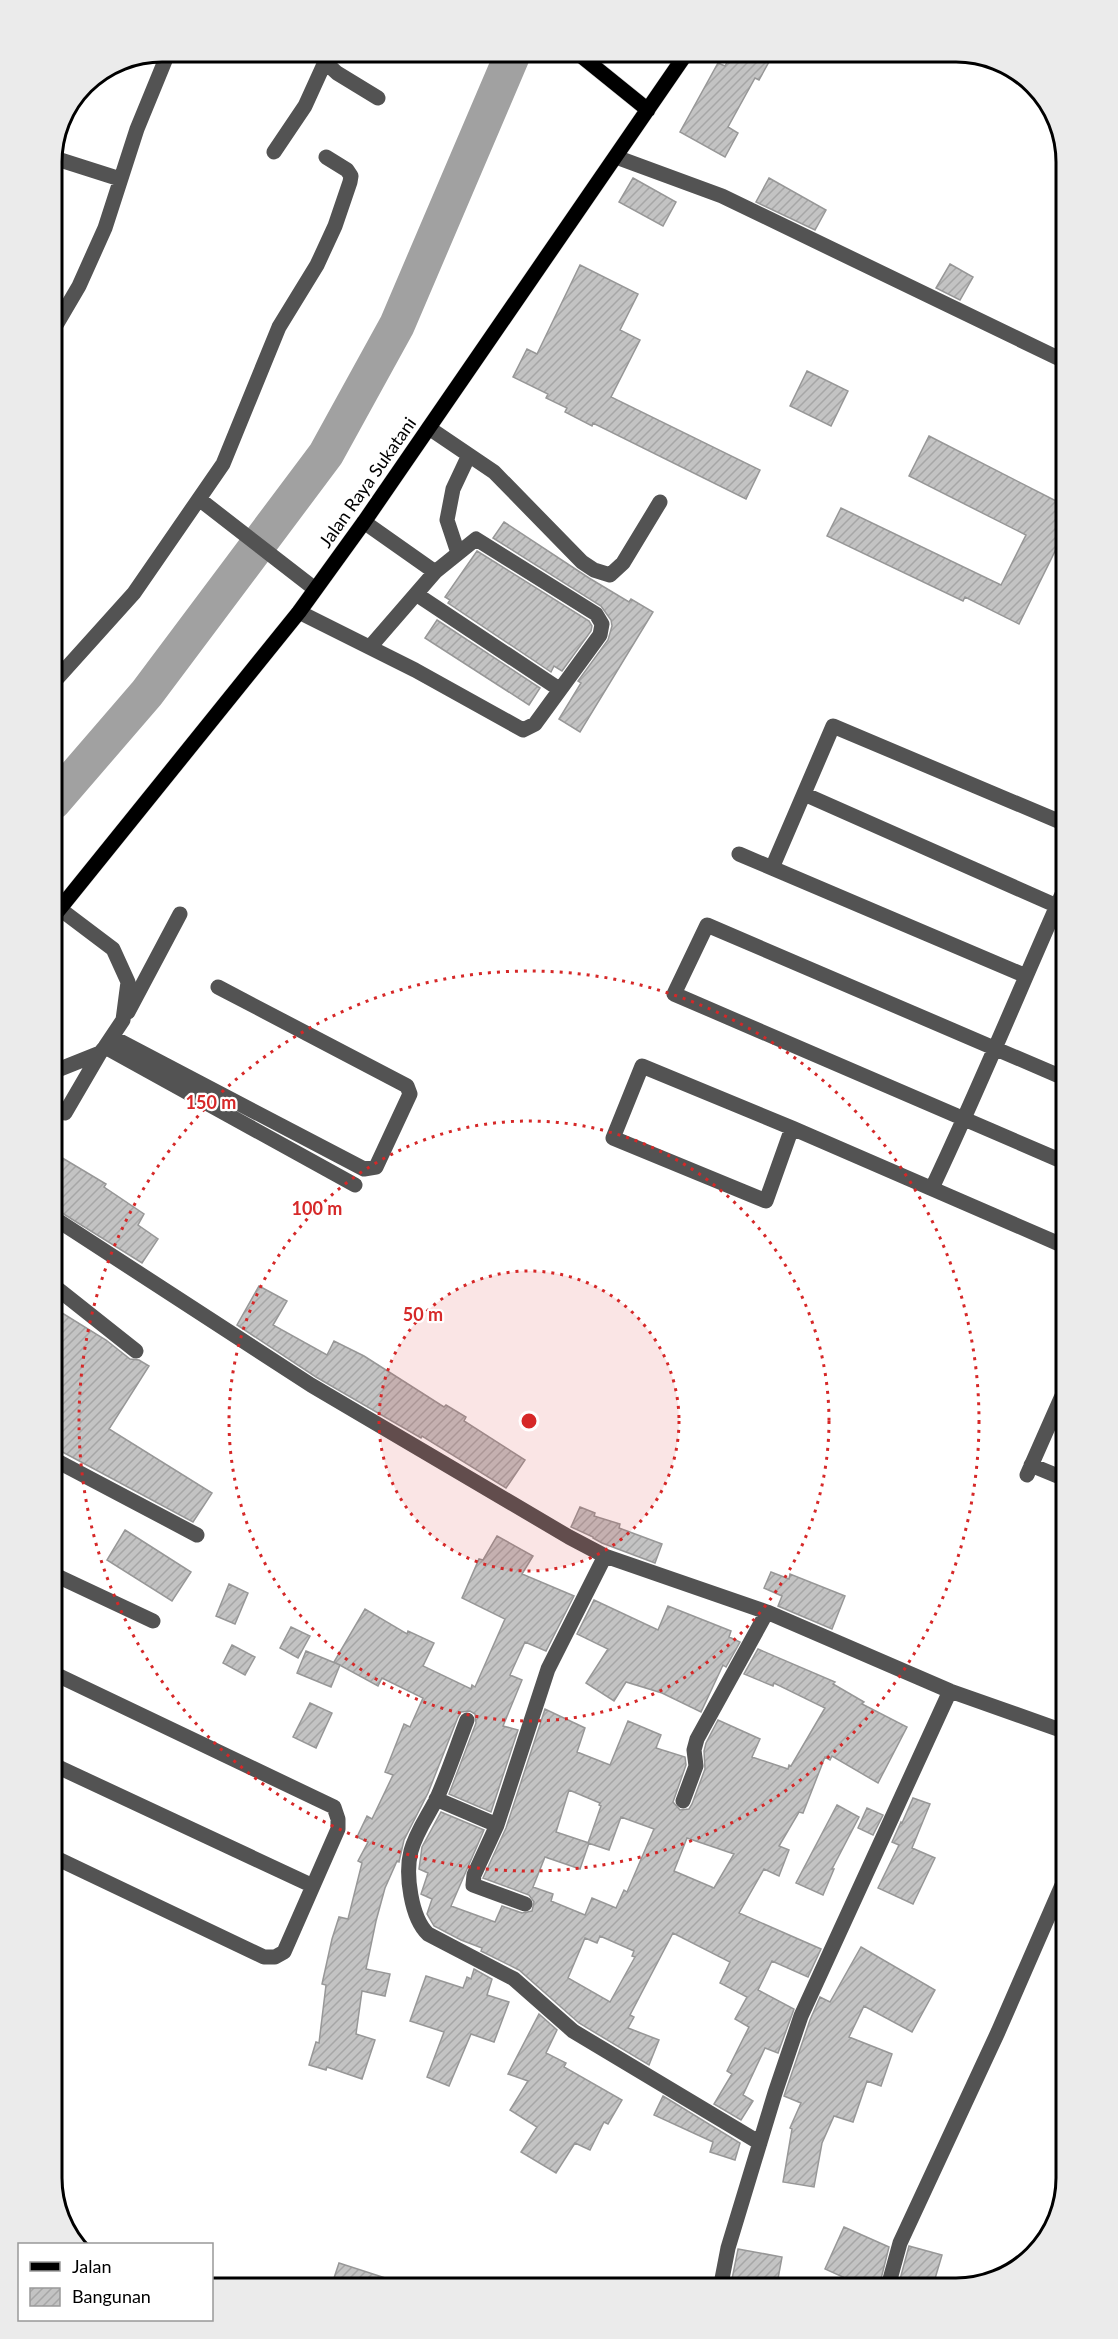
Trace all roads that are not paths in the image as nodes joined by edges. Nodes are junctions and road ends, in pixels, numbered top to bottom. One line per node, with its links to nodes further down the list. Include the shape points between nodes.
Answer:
1 (165, 62): 12 (street)
2 (323, 62): 8 (street, via 305,106)
3 (330, 62): 6 (street, via 337,73)
4 (589, 62): 7 (main road)
5 (681, 62): 7 (main road, Jalan Raya Sukatani)
6 (378, 99)
7 (648, 110): 10 (main road, Jalan Raya Sukatani)
8 (274, 152)
9 (326, 157): 17 (street, via 351,176 335,226 318,265 279,327 223,464)
10 (616, 157): 14 (street, via 722,196); 15 (main road, Jalan Raya Sukatani)
11 (62, 161): 12 (street)
12 (120, 179): 13 (street, via 105,228)
13 (62, 315)
14 (1056, 357)
15 (429, 428): 16 (street); 19 (main road, Jalan Raya Sukatani)
16 (468, 455): 18 (street, via 494,472 582,562 610,575 623,563); 20 (street, via 453,489 447,520)
17 (199, 498): 22 (street); 26 (street, via 134,593)
18 (660, 502)
19 (364, 522): 21 (street); 22 (main road, Jalan Raya Sukatani)
20 (458, 553): 21 (street); 27 (street, via 473,540 480,540 599,616 602,631)
21 (435, 572): 23 (street)
22 (315, 589): 24 (main road, Jalan Raya Sukatani)
23 (416, 594): 25 (street); 27 (street)
24 (298, 612): 25 (street); 33 (main road, Jalan Raya Sukatani)
25 (370, 647): 27 (street, via 523,730 535,724)
26 (62, 662)
27 (559, 689)
28 (804, 794): 29 (street, via 833,726); 31 (street); 32 (street)
29 (1056, 821)
30 (739, 854): 31 (street)
31 (772, 868): 37 (street)
32 (1056, 897)
33 (62, 907)
34 (1056, 908): 37 (street)
35 (180, 914): 39 (street)
36 (62, 916): 39 (street, via 113,949 128,982)
37 (1026, 976): 41 (street)
38 (218, 987): 40 (street, via 407,1086 410,1094 376,1167 364,1169)
39 (123, 1020): 40 (street)
40 (106, 1046): 42 (street); 44 (street); 48 (street)
41 (994, 1048): 43 (street); 45 (street); 45 (street, via 707,925 674,994)
42 (62, 1068)
43 (1056, 1075)
44 (65, 1113)
45 (965, 1119): 47 (street); 49 (street)
46 (792, 1128): 46 (street, via 642,1066 613,1138 766,1201); 49 (street)
47 (1056, 1159)
48 (355, 1185)
49 (932, 1188): 51 (street)
50 (62, 1223): 58 (street, via 311,1385)
51 (1056, 1242)
52 (62, 1292): 53 (street)
53 (136, 1351)
54 (1056, 1409): 56 (street, via 1029,1470)
55 (62, 1464): 57 (street)
56 (1056, 1477)
57 (197, 1535)
58 (605, 1556): 60 (street); 69 (street, via 548,1669)
59 (62, 1578): 61 (street)
60 (767, 1612): 63 (street); 68 (street, via 697,1739 696,1766)
61 (153, 1621)
62 (62, 1677): 71 (street, via 334,1807 338,1829)
63 (950, 1691): 65 (street); 74 (street, via 801,2016)
64 (467, 1720): 67 (street)
65 (1056, 1728)
66 (62, 1769): 71 (street)
67 (436, 1799): 69 (street); 74 (street, via 411,1852 410,1889 421,1928 514,1978 573,2031)
68 (683, 1801)
69 (497, 1825): 73 (street, via 473,1885)
70 (62, 1861): 71 (street, via 264,1957 284,1952)
71 (312, 1886)
72 (1056, 1899): 76 (street, via 900,2243)
73 (525, 1904)
74 (760, 2143): 75 (street)
75 (722, 2278)
76 (890, 2278)

